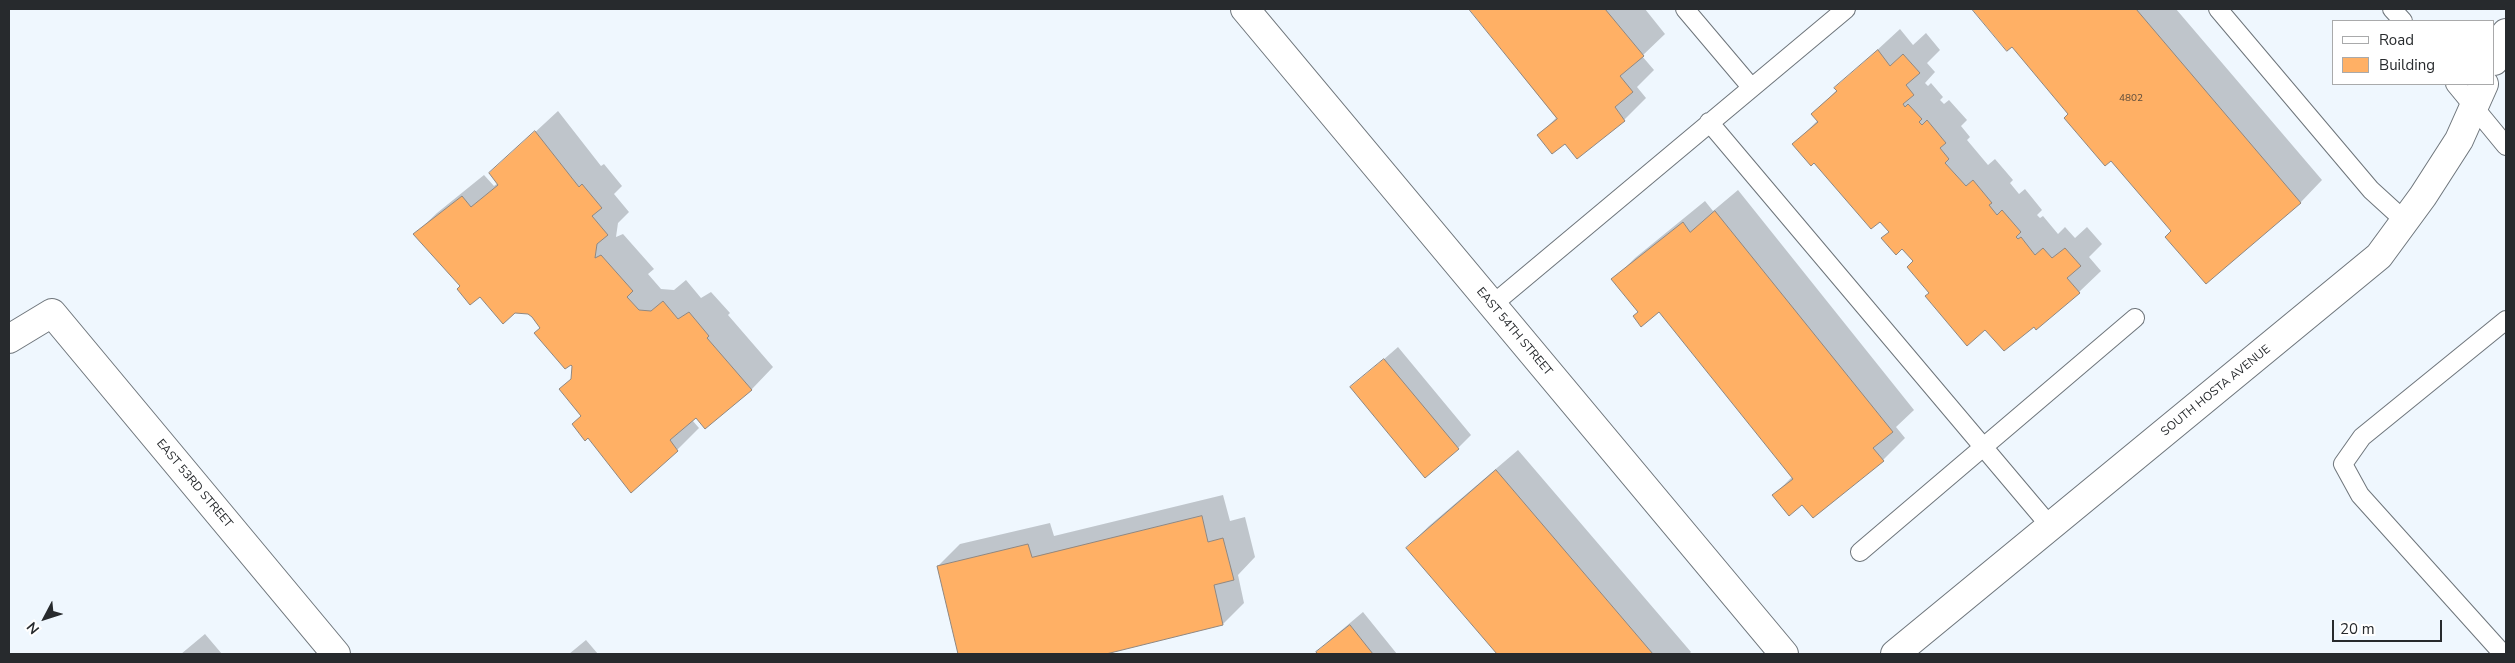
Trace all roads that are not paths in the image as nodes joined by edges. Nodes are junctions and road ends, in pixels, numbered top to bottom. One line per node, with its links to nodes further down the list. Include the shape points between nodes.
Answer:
1 (1245, 9): 15 (street, EAST 54TH STREET)
2 (1685, 9): 10 (lane)
3 (1846, 9): 10 (lane)
4 (2218, 9): 14 (lane, via 2371,190)
5 (2392, 9): 6 (lane)
6 (2402, 20)
7 (2506, 33): 8 (street)
8 (2495, 59)
9 (2457, 85): 11 (lane)
10 (1751, 87): 12 (lane)
11 (2479, 95): 13 (lane); 14 (street, SOUTH HOSTA AVENUE, via 2458,140)
12 (1709, 122): 15 (lane); 19 (lane)
13 (2506, 146)
14 (2404, 221): 20 (street, SOUTH HOSTA AVENUE, via 2379,256)
15 (1492, 305): 23 (street, EAST 54TH STREET)
16 (2135, 318): 19 (lane)
17 (2506, 320): 25 (lane, via 2362,437 2343,464 2360,495)
18 (9, 339): 22 (street, EAST 53RD STREET, via 52,313)
19 (1982, 447): 20 (lane); 21 (lane)
20 (2050, 526): 24 (street, SOUTH HOSTA AVENUE)
21 (1860, 552)
22 (336, 654)
23 (1784, 654)
24 (1895, 654)
25 (2503, 654)

